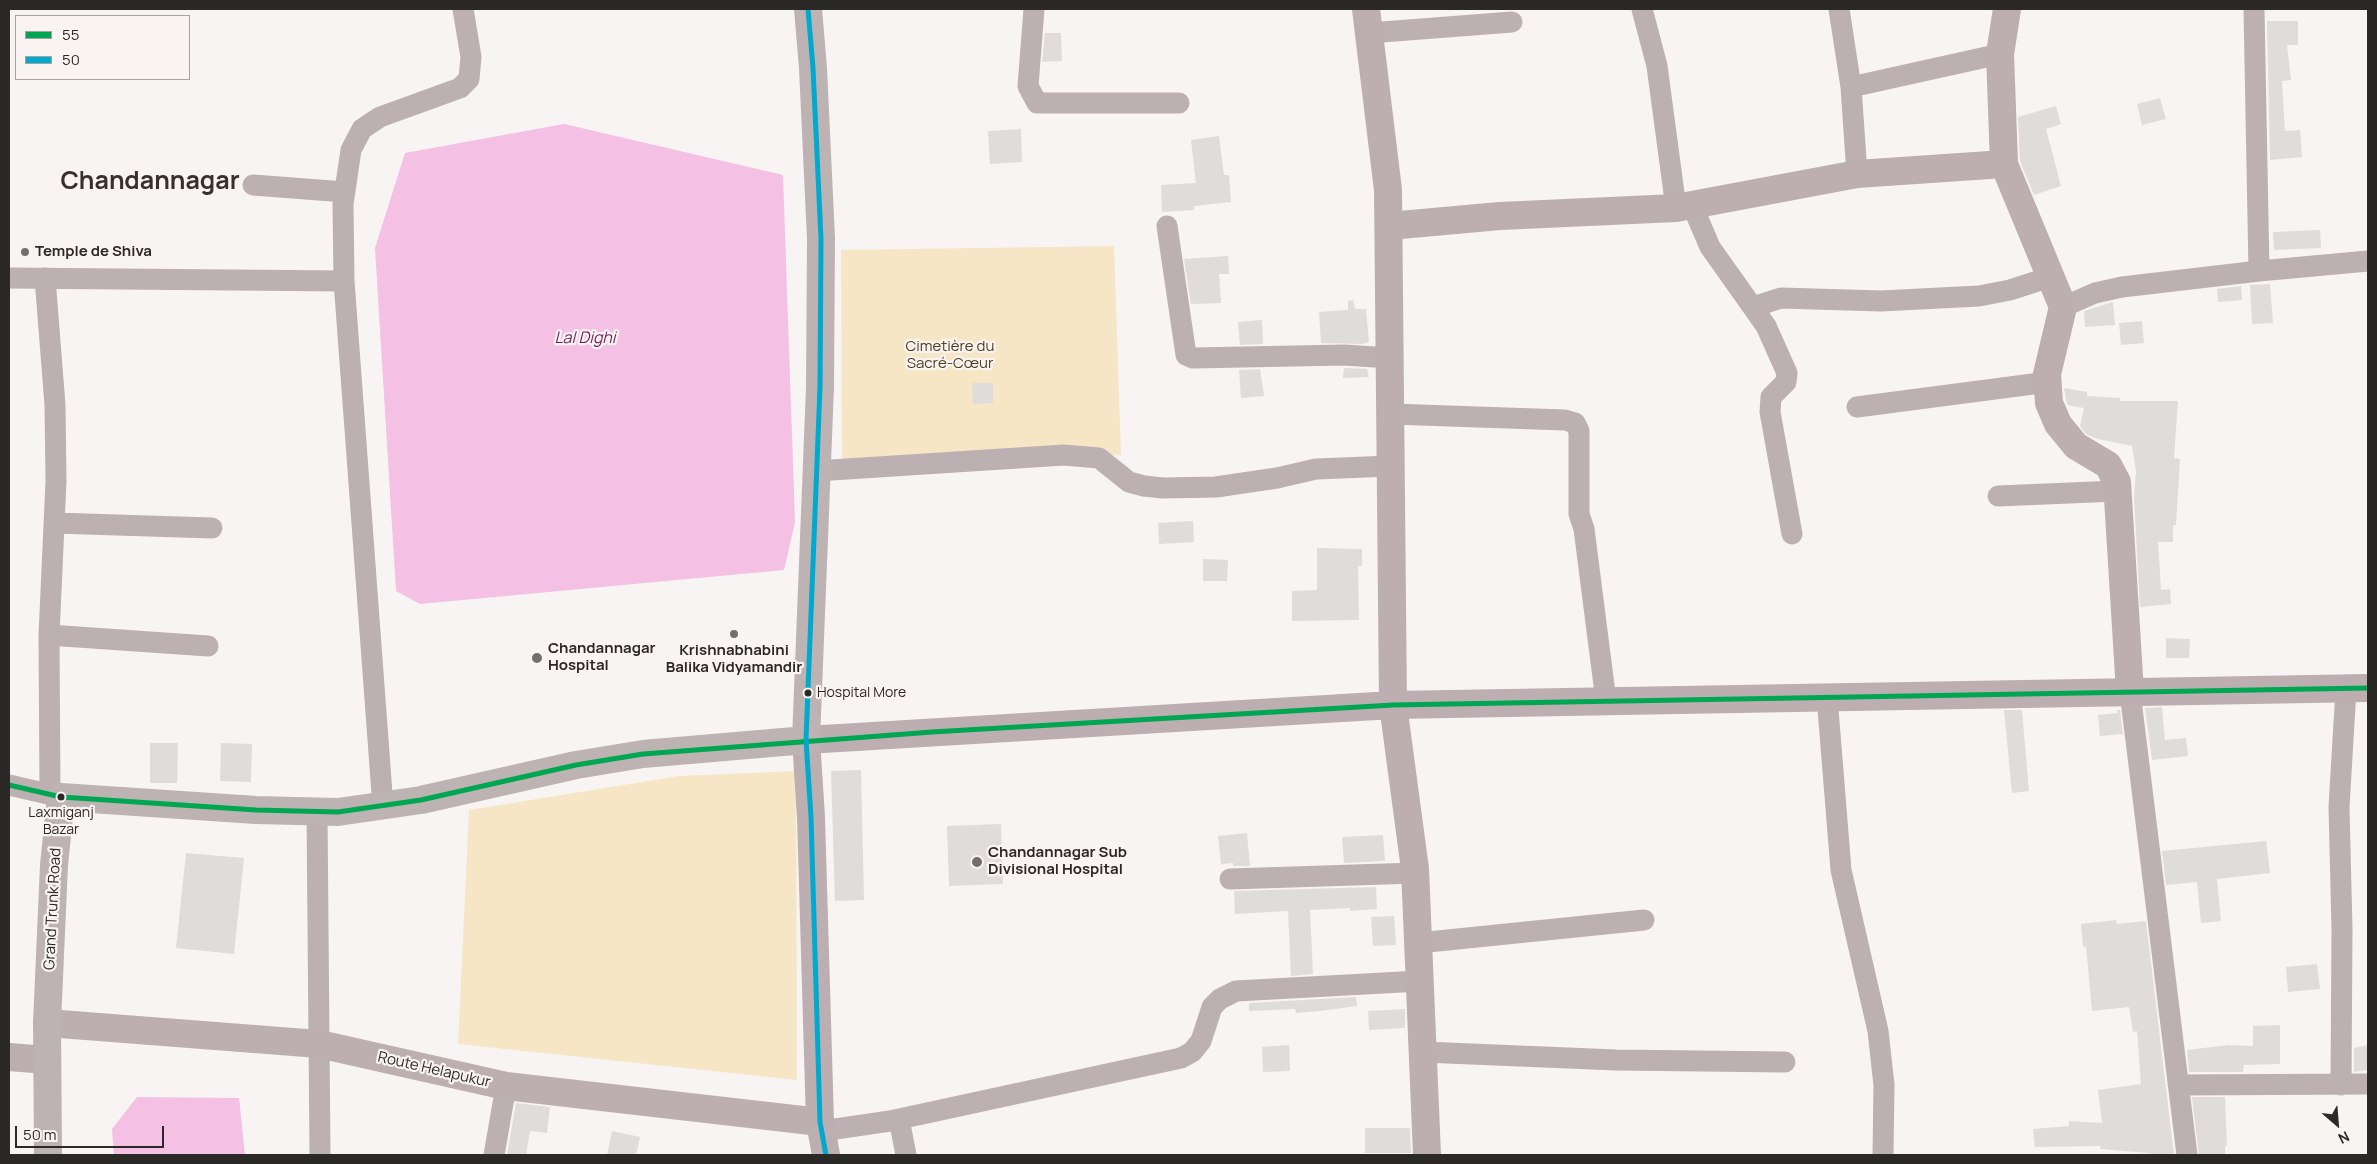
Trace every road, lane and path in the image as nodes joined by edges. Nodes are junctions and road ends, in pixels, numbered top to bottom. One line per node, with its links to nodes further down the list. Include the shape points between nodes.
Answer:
1 (463, 9): 16 (street, via 471,57 469,79 460,88 380,117 362,129 351,150)
2 (808, 9): 33 (main road, via 821,239)
3 (1034, 9): 12 (street, via 1028,86 1037,103)
4 (1642, 9): 17 (street, via 1657,66)
5 (1839, 9): 11 (street)
6 (2008, 9): 10 (street)
7 (2254, 9): 21 (street)
8 (1368, 21): 9 (street); 19 (street, via 1388,190)
9 (1512, 22)
10 (2000, 54): 11 (street); 13 (street)
11 (1851, 87): 14 (street)
12 (1179, 103)
13 (2004, 164): 14 (street); 22 (street)
14 (1857, 174): 17 (street)
15 (253, 184): 16 (street)
16 (345, 192): 25 (street)
17 (1684, 207): 19 (street, via 1500,216); 27 (street)
18 (1167, 226): 28 (street, via 1186,355 1193,358)
19 (1389, 226): 28 (street)
20 (2368, 261): 21 (street)
21 (2259, 271): 26 (street, via 2122,287 2095,293)
22 (2050, 277): 26 (street); 27 (street, via 1979,296 1881,301 1781,298)
23 (9, 278): 24 (street)
24 (45, 278): 25 (street); 36 (street, via 55,406)
25 (344, 282): 49 (street)
26 (2063, 306): 29 (street, via 2047,374)
27 (1753, 307): 38 (street, via 1766,326 1787,373 1786,382 1771,397 1770,412)
28 (1390, 358): 31 (street)
29 (2048, 382): 30 (street); 34 (street, via 2049,403 2058,424 2076,446 2108,465)
30 (1857, 407)
31 (1391, 414): 32 (street); 44 (street, via 1565,420 1575,423 1579,432 1578,514 1584,529)
32 (1391, 466): 33 (street, via 1316,470 1216,487 1163,488 1129,482 1099,458 1064,455); 45 (street)
33 (816, 471): 46 (main road)
34 (2117, 491): 35 (street); 42 (street)
35 (1998, 496)
36 (54, 523): 37 (street); 39 (street)
37 (212, 528)
38 (1792, 534)
39 (50, 635): 40 (street); 48 (street)
40 (208, 646)
41 (2357, 688): 42 (street); 64 (street, via 2339,807)
42 (2130, 692): 43 (street); 63 (street)
43 (1826, 697): 44 (street); 73 (street, via 1840,870 1878,1031 1884,1085)
44 (1606, 701): 45 (street)
45 (1393, 705): 46 (street); 51 (street)
46 (806, 740): 49 (main road, via 643,754 576,765); 67 (street)
47 (9, 785): 48 (street)
48 (55, 796): 50 (main road); 56 (main road, Grand Trunk Road)
49 (383, 807): 50 (main road)
50 (317, 811): 57 (street)
51 (1416, 873): 52 (street); 54 (street)
52 (1230, 879)
53 (1644, 920): 54 (street)
54 (1418, 943): 55 (street)
55 (1420, 981): 58 (street); 66 (street, via 1236,991 1212,1007 1201,1041 1192,1052 1181,1058)
56 (47, 1023): 57 (street, Route Helapukur); 60 (main road, Grand Trunk Road)
57 (319, 1044): 65 (street, Route Helapukur); 69 (street)
58 (1423, 1052): 61 (street, via 1616,1060); 72 (street)
59 (9, 1057): 60 (street)
60 (47, 1060): 68 (main road, Grand Trunk Road)
61 (1785, 1062)
62 (2368, 1084): 64 (street)
63 (2178, 1085): 64 (street); 74 (street)
64 (2341, 1085)
65 (506, 1086): 67 (street, Route Helapukur); 70 (street)
66 (899, 1119): 67 (street); 71 (street)
67 (823, 1136)
68 (48, 1155)
69 (320, 1155)
70 (494, 1155)
71 (906, 1155)
72 (1427, 1155)
73 (1883, 1155)
74 (2187, 1155)

